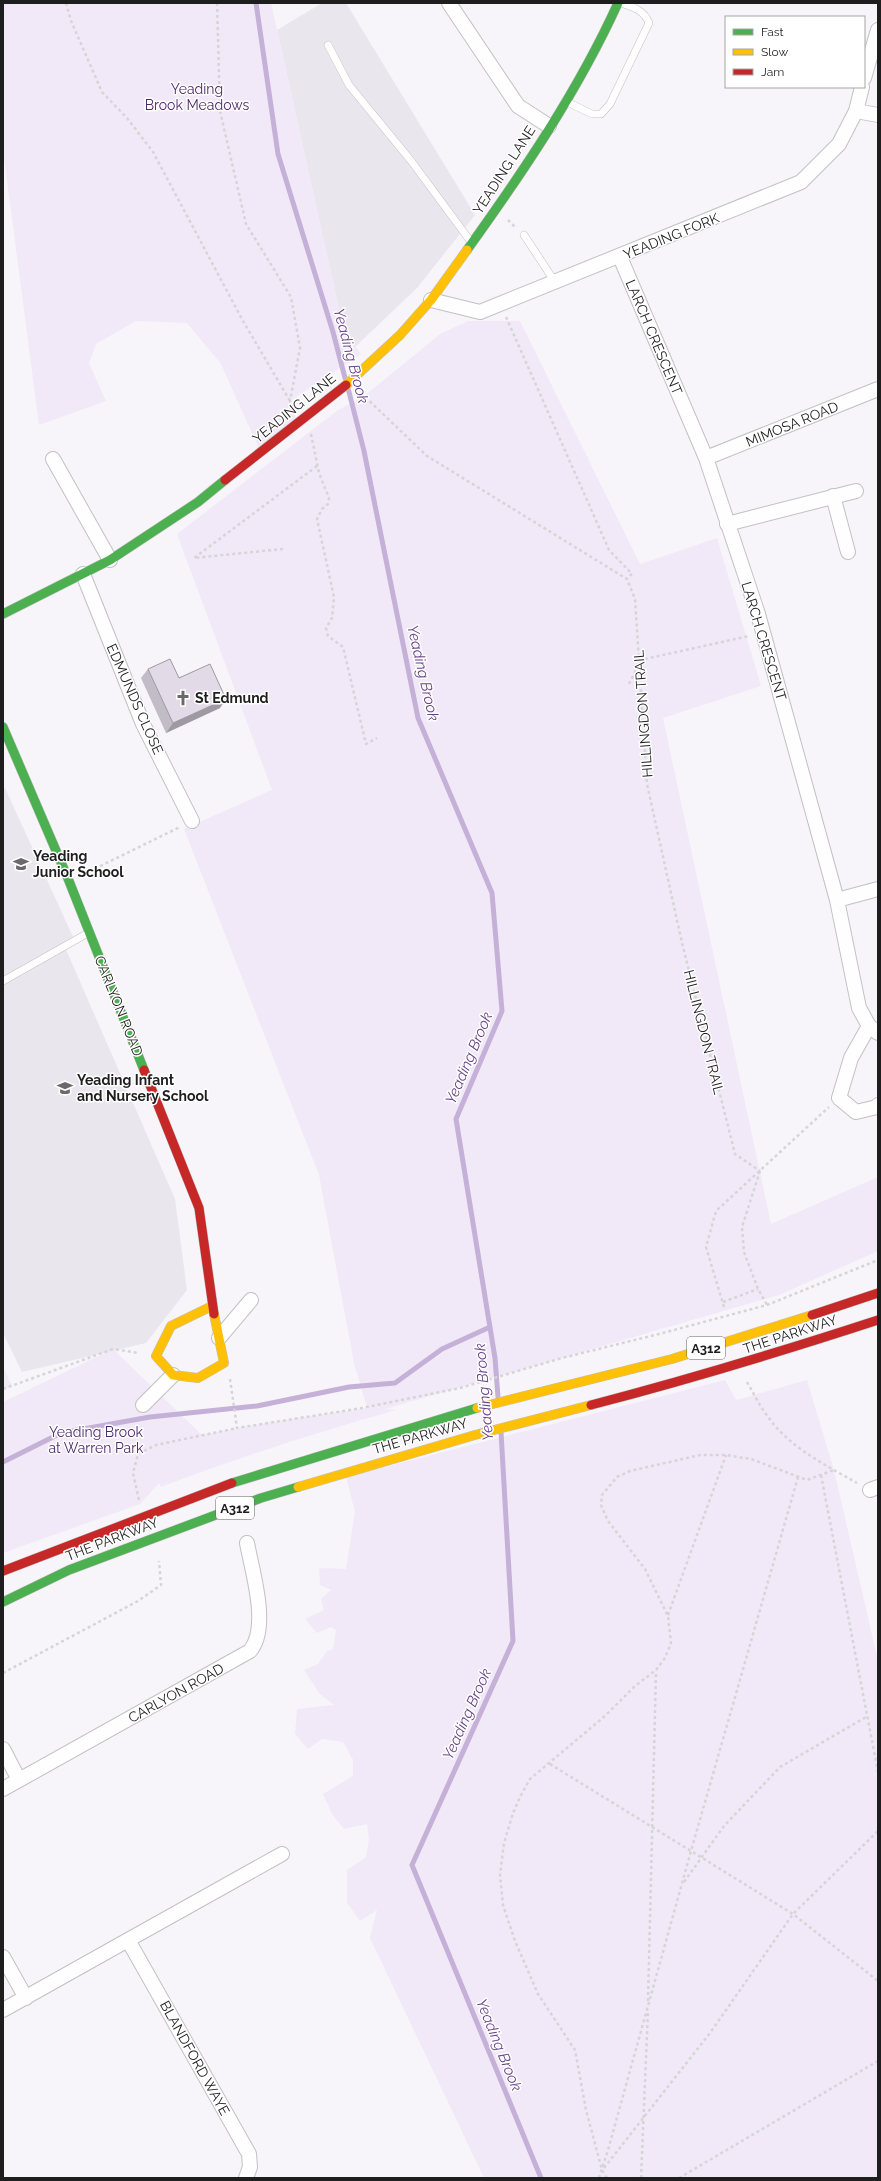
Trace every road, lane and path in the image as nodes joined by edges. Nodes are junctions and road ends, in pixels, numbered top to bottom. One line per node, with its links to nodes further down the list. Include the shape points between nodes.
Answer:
1 (66, 3): 21 (path, via 71,21 102,92 127,118 153,152 243,321)
2 (217, 3): 21 (path, via 220,111 246,224 292,297 300,348)
3 (449, 3): 12 (street, via 518,106)
4 (619, 3): 9 (main road, YEADING LANE, via 597,49); 9 (lane, via 646,15 649,23 610,104 601,114 592,114)
5 (878, 30): 7 (street)
6 (328, 45): 14 (lane, via 349,85 412,162)
7 (865, 75)
8 (862, 88): 10 (street, YEADING FORK)
9 (565, 101): 12 (main road, YEADING LANE)
10 (856, 112): 11 (street); 15 (street, YEADING FORK, via 839,144 801,182)
11 (878, 115)
12 (549, 126): 14 (main road, YEADING LANE, via 514,185)
13 (524, 235): 16 (lane)
14 (472, 243): 17 (main road, YEADING LANE)
15 (620, 257): 16 (street, YEADING FORK); 24 (street, LARCH CRESCENT)
16 (555, 282): 18 (street, YEADING FORK)
17 (430, 300): 18 (street, YEADING FORK, via 480,312); 19 (main road, YEADING LANE, via 400,335)
18 (501, 304): 34 (path, HILLINGDON TRAIL, via 609,550 632,574)
19 (353, 378): 22 (main road, YEADING LANE); 34 (path, via 363,397 427,456)
20 (878, 389): 24 (street, MIMOSA ROAD)
21 (290, 401): 23 (path)
22 (309, 416): 23 (main road, YEADING LANE); 26 (path)
23 (300, 423): 32 (main road, YEADING LANE, via 198,502)
24 (706, 458): 29 (street, LARCH CRESCENT)
25 (53, 459): 32 (street)
26 (317, 466): 30 (path, via 194,558); 40 (path, via 329,498 328,504 317,519 334,597 332,618 326,628 328,636 343,647 366,744)
27 (856, 491): 28 (street)
28 (833, 496): 29 (street); 31 (street)
29 (727, 524): 36 (street, LARCH CRESCENT)
30 (284, 549)
31 (848, 552)
32 (110, 560): 33 (main road, YEADING LANE)
33 (82, 574): 35 (main road, YEADING LANE); 41 (street, EDMUNDS CLOSE, via 143,724)
34 (627, 579): 37 (path, HILLINGDON TRAIL, via 635,599)
35 (3, 614)
36 (763, 632): 37 (path, via 644,660); 44 (street, LARCH CRESCENT)
37 (639, 664): 38 (path); 50 (path, HILLINGDON TRAIL, via 648,784 682,943 735,1154)
38 (629, 684)
39 (3, 727): 42 (main road, CARLYON ROAD)
40 (377, 738)
41 (192, 821): 42 (path)
42 (69, 881): 45 (main road, CARLYON ROAD)
43 (878, 889): 44 (street)
44 (837, 900): 47 (street, LARCH CRESCENT, via 859,1008)
45 (89, 932): 46 (lane); 57 (main road, CARLYON ROAD, via 199,1208)
46 (3, 981)
47 (874, 1029): 48 (street, via 851,1058)
48 (839, 1098): 49 (street, via 856,1112); 50 (path)
49 (878, 1105)
50 (760, 1171): 52 (path, via 742,1227 744,1252); 55 (path, via 716,1211 706,1247)
51 (878, 1260): 56 (path)
52 (758, 1289): 55 (path); 56 (path)
53 (878, 1292): 76 (main road, THE PARKWAY / A312, via 771,1329 672,1359 464,1411 249,1476)
54 (251, 1300): 60 (street)
55 (723, 1302): 58 (path)
56 (767, 1305): 67 (path, via 460,1388 362,1408)
57 (212, 1306): 60 (main road, CARLYON ROAD); 61 (main road, via 171,1326)
58 (724, 1307)
59 (878, 1320): 77 (main road, THE PARKWAY / A312, via 679,1382 475,1435 261,1498 69,1570)
60 (219, 1338): 62 (main road, CARLYON ROAD, via 224,1363 198,1378)
61 (156, 1356): 62 (main road); 64 (path, via 113,1349)
62 (173, 1375): 66 (street)
63 (744, 1377): 69 (path, via 769,1418 786,1438)
64 (3, 1389)
65 (233, 1398): 67 (path)
66 (143, 1405)
67 (237, 1428): 73 (path, via 156,1445 138,1454 133,1473)
68 (726, 1455): 71 (path, via 751,1460); 78 (path); 78 (path, via 700,1455 630,1471 617,1477 602,1495 601,1505 608,1521 645,1569)
69 (834, 1470): 70 (path); 72 (path)
70 (821, 1475): 71 (path, via 807,1480); 81 (path)
71 (798, 1477): 89 (path)
72 (874, 1489)
73 (140, 1504)
74 (247, 1543): 85 (street, CARLYON ROAD, via 260,1622 257,1640 250,1651)
75 (159, 1561): 80 (path, via 161,1585 138,1601)
76 (3, 1570)
77 (3, 1602)
78 (668, 1616): 79 (path, via 671,1643 665,1658)
79 (656, 1670): 83 (path); 87 (path)
80 (3, 1673)
81 (866, 1717): 84 (path); 91 (path, via 780,1767 724,1826)
82 (3, 1748): 85 (street)
83 (550, 1764): 87 (path); 102 (path, via 530,1779 513,1813 504,1842 500,1875 503,1905 514,1941 538,1994 575,2050 586,2110)
84 (878, 1772)
85 (19, 1780): 86 (street, CARLYON ROAD)
86 (3, 1789)
87 (654, 1828): 89 (path); 98 (path)
88 (878, 1831): 93 (path)
89 (691, 1851): 91 (path); 92 (path)
90 (282, 1854): 94 (street)
91 (701, 1857): 92 (path); 93 (path)
92 (682, 1884): 98 (path)
93 (793, 1914): 96 (path); 101 (path, via 710,2033)
94 (128, 1940): 97 (street); 103 (street, BLANDFORD WAYE, via 249,2154 250,2167)
95 (3, 1957): 97 (street)
96 (878, 1981)
97 (26, 1998): 99 (street)
98 (648, 2006): 101 (path); 102 (path)
99 (3, 2010)
100 (878, 2061): 107 (path)
101 (644, 2117): 102 (path); 106 (path)
102 (602, 2170): 104 (path); 105 (path)
103 (246, 2178)
104 (599, 2178)
105 (607, 2178)
106 (641, 2178)
107 (679, 2178)

